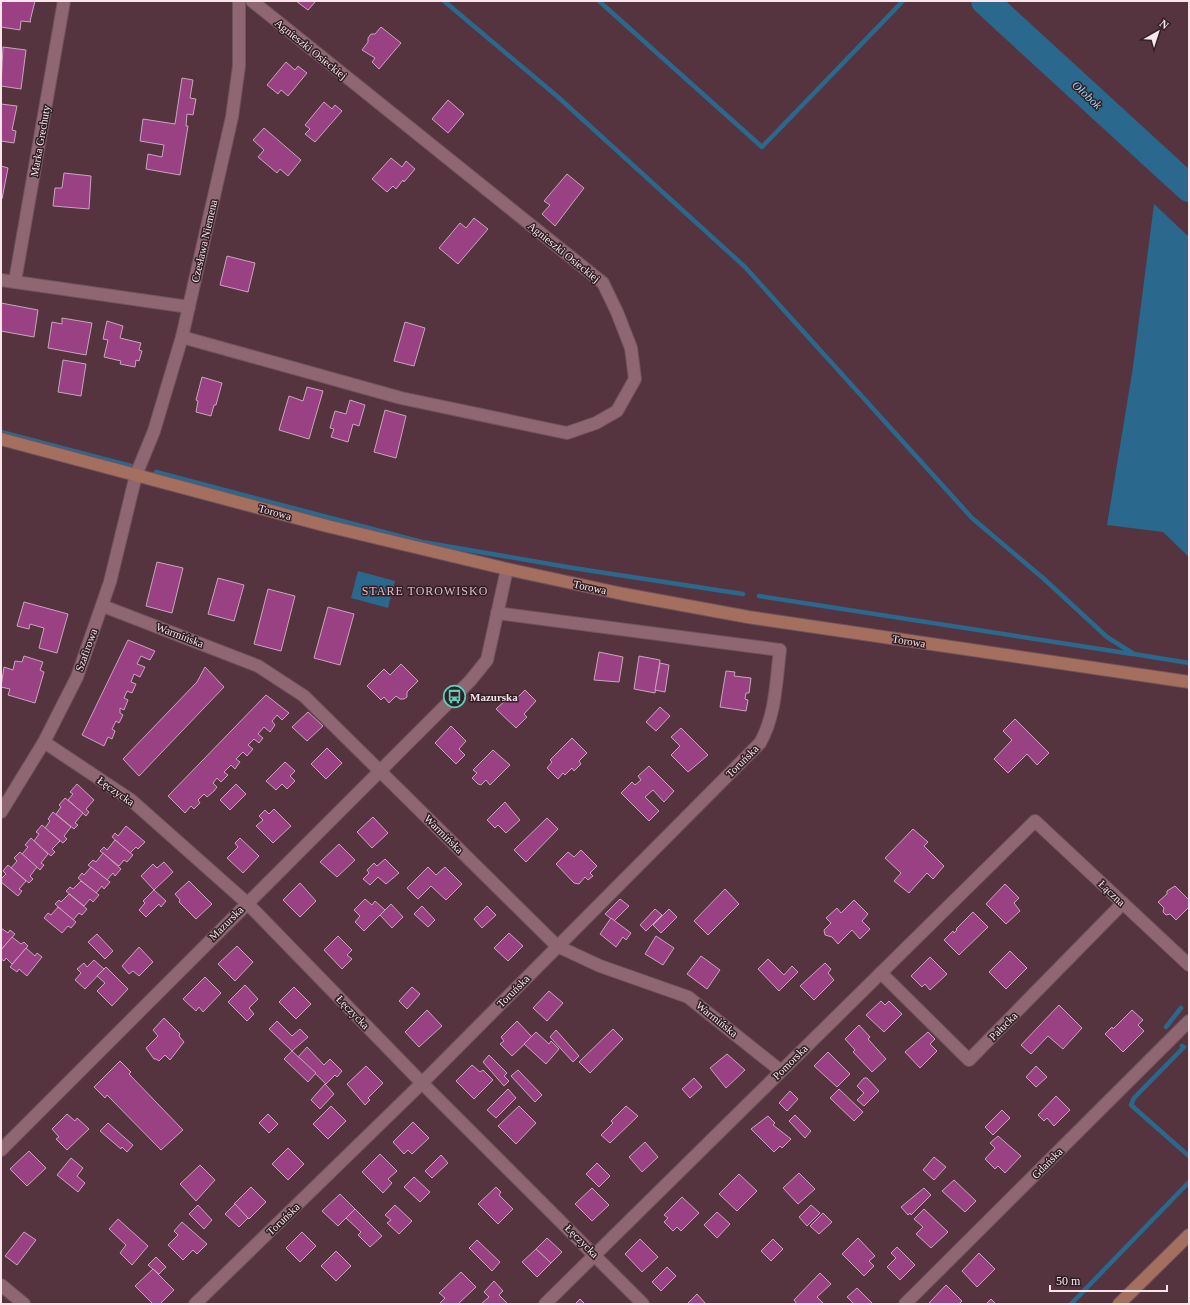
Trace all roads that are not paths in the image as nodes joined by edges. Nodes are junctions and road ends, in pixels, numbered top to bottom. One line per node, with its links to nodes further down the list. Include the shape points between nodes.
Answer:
1 (64, 1): 5 (street, Marka Grechuty)
2 (239, 1): 6 (street, Czesława Niemena, via 239,66 232,117)
3 (252, 1): 7 (street, Agnieszki Osieckiej, via 603,283 631,348 635,379 617,411 596,423 567,433 401,398)
4 (1, 280): 5 (street)
5 (15, 281): 6 (street)
6 (189, 307): 7 (street, Czesława Niemena)
7 (182, 337): 9 (street, Czesława Niemena, via 154,431)
8 (1, 439): 9 (street, Torowa)
9 (136, 475): 10 (street, Torowa, via 327,526); 11 (street, Szafirowa)
10 (507, 569): 12 (street, Mazurska); 13 (street, Torowa, via 748,617)
11 (103, 606): 14 (street, Szafirowa, via 77,677); 15 (street, Warmińska, via 258,666 304,696)
12 (497, 613): 15 (street, Mazurska, via 487,660 470,681); 20 (street, Toruńska, via 780,650 773,706 760,744)
13 (1189, 682)
14 (44, 742): 16 (street, Szafirowa); 18 (street, Łęczycka, via 130,800)
15 (379, 770): 18 (street, Mazurska); 20 (street, Warmińska)
16 (1, 812)
17 (1035, 821): 19 (street, Łączna); 22 (street, Pomorska)
18 (247, 903): 25 (street, Łęczycka); 26 (street, Mazurska)
19 (1123, 903): 21 (street, Łączna); 22 (street, Pałucka, via 969,1060)
20 (557, 946): 24 (street, Warmińska, via 600,966 688,996); 25 (street, Toruńska)
21 (1189, 965)
22 (881, 973): 24 (street, Pomorska)
23 (1189, 1021): 34 (street, Gdańska)
24 (781, 1071): 28 (street, Pomorska)
25 (422, 1083): 28 (street, Łęczycka); 31 (street, Toruńska)
26 (1, 1150)
27 (1189, 1235): 35 (street)
28 (595, 1254): 32 (street, Pomorska); 33 (street, Łęczycka)
29 (1, 1285): 30 (street)
30 (24, 1304)
31 (195, 1304)
32 (544, 1304)
33 (643, 1304)
34 (905, 1304)
35 (1119, 1304)

